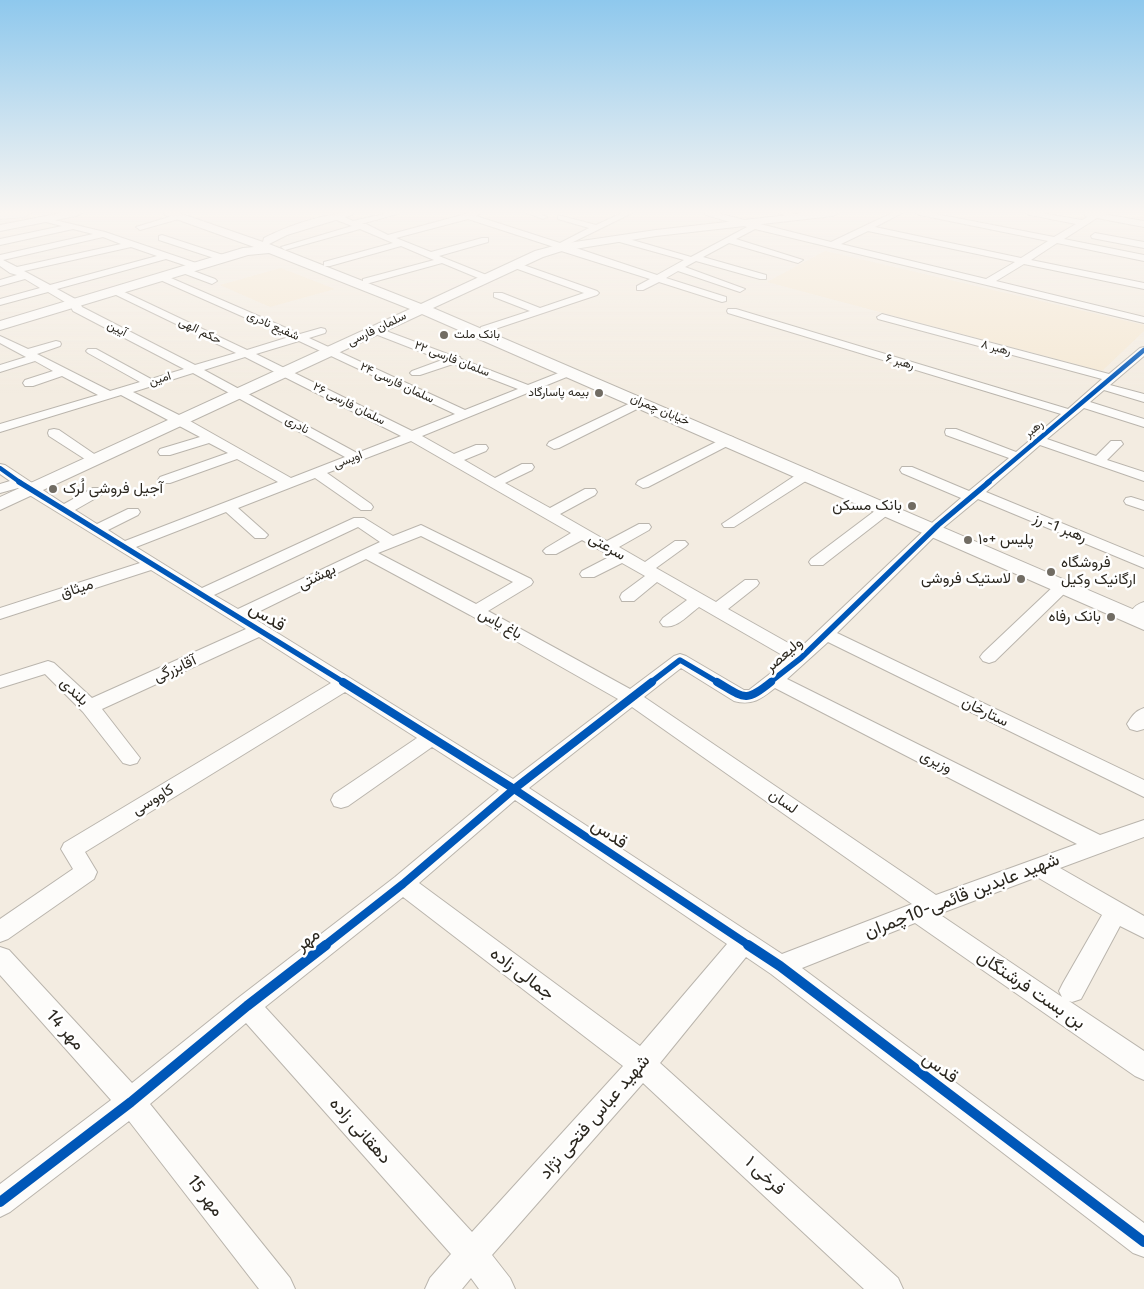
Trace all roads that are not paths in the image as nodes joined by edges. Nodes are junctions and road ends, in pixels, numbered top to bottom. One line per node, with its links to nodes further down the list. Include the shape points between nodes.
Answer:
1 (21, 273): 18 (street, آیین)
2 (106, 273): 29 (street)
3 (173, 273): 19 (main road)
4 (198, 273): 23 (street)
5 (338, 273): 26 (main road, خیابان چمران)
6 (343, 273): 26 (main road, خیابان چمران)
7 (397, 273): 26 (street)
8 (475, 273): 21 (street)
9 (496, 273): 21 (main road, سلمان فارسی)
10 (538, 273): 39 (street, via 594,292)
11 (640, 273): 22 (street)
12 (668, 273): 22 (street)
13 (692, 273): 30 (street)
14 (748, 273): 20 (street)
15 (951, 273): 24 (street)
16 (1002, 273): 24 (street)
17 (1084, 273): 27 (street)
18 (26, 276): 25 (street); 29 (street, آیین)
19 (161, 277): 31 (main road); 48 (street, شفیع نادری)
20 (763, 277)
21 (486, 278): 32 (main road, سلمان فارسی)
22 (658, 279): 28 (street); 35 (street)
23 (212, 282)
24 (988, 282): 42 (street)
25 (0, 283)
26 (361, 283): 33 (main road, خیابان چمران)
27 (1144, 286)
28 (640, 288)
29 (49, 289): 36 (street); 37 (street, آیین)
30 (740, 289)
31 (115, 291): 37 (main road); 54 (street, حکم الهی)
32 (453, 292): 33 (main road); 38 (main road, سلمان فارسی); 43 (main road, via 447,306)
33 (386, 293): 38 (main road, خیابان چمران); 45 (main road, via 392,314)
34 (498, 294): 39 (street)
35 (722, 299)
36 (0, 302)
37 (76, 303): 44 (main road); 60 (street, آیین, via 77,309)
38 (422, 307): 43 (main road, خیابان چمران); 45 (main road, سلمان فارسی)
39 (539, 311): 46 (street)
40 (732, 311): 76 (street, رهبر ۶)
41 (882, 317): 66 (street, رهبر ۸)
42 (1144, 320)
43 (460, 322): 45 (main road, via 422,321); 46 (main road, خیابان چمران); 63 (main road, خیابان چمران)
44 (0, 326)
45 (379, 328): 53 (main road, سلمان فارسی); 56 (street, سلمان فارسی ۲۲)
46 (485, 329): 120 (main road, خیابان چمران)
47 (321, 331): 48 (street, امین)
48 (298, 338): 53 (street, شفیع نادری); 54 (street, امین)
49 (1, 340): 55 (street)
50 (56, 344): 55 (street)
51 (1144, 350): 57 (street, رهبر)
52 (92, 351): 67 (street)
53 (330, 351): 62 (main road, سلمان فارسی); 75 (street, سلمان فارسی ۲۴)
54 (246, 354): 60 (street, امین); 62 (street, حکم الهی)
55 (31, 356): 59 (street); 61 (street)
56 (456, 359): 64 (street); 68 (street, سلمان فارسی ۲۲)
57 (1129, 362): 58 (street); 66 (street, رهبر)
58 (1144, 366)
59 (0, 369)
60 (194, 369): 67 (street, امین); 70 (street, آیین)
61 (61, 372): 65 (street); 71 (street)
62 (285, 372): 70 (main road, سلمان فارسی); 81 (street, سلمان فارسی ۲۶)
63 (570, 372): 68 (street, اویسی); 73 (main road, خیابان چمران)
64 (416, 373)
65 (29, 382)
66 (1106, 382): 72 (street, رهبر ۸); 74 (street, رهبر)
67 (150, 383): 69 (street, امین)
68 (530, 389): 75 (street, اویسی)
69 (122, 391): 71 (street, امین); 77 (street)
70 (238, 392): 77 (main road, سلمان فارسی); 91 (street, نادری)
71 (108, 395): 79 (street, امین)
72 (1144, 398)
73 (641, 402): 83 (main road, خیابان چمران); 86 (street)
74 (1082, 403): 76 (street, رهبر); 78 (street)
75 (464, 414): 81 (street, اویسی)
76 (1069, 414): 84 (street, رهبر)
77 (179, 420): 82 (street); 93 (main road, سلمان فارسی)
78 (1144, 423)
79 (2, 425)
80 (951, 432): 92 (street)
81 (412, 436): 91 (street, اویسی); 94 (street, سرعتی)
82 (210, 438): 89 (street); 90 (street)
83 (728, 440): 100 (main road, خیابان چمران); 105 (street)
84 (1038, 440): 92 (street, رهبر); 95 (street)
85 (1116, 444): 95 (street)
86 (554, 445)
87 (47, 446): 93 (street, via 59,436)
88 (481, 448): 94 (street)
89 (165, 452)
90 (238, 454): 102 (street); 103 (street)
91 (355, 457): 99 (street, اویسی)
92 (1018, 457): 110 (street, رهبر)
93 (96, 460): 106 (main road, سلمان فارسی)
94 (454, 460): 104 (street, سرعتی)
95 (1098, 461): 101 (street)
96 (527, 467): 104 (street)
97 (0, 468): 106 (street, قدس)
98 (907, 470): 110 (street, رهبر 1- رز)
99 (316, 472): 103 (street, اویسی); 113 (street)
100 (807, 474): 115 (main road, خیابان چمران); 118 (street)
101 (1144, 477)
102 (165, 480)
103 (288, 482): 112 (street, اویسی)
104 (495, 483): 117 (street, سرعتی)
105 (643, 484)
106 (26, 486): 107 (street); 111 (main road, سلمان فارسی); 114 (street, قدس)
107 (0, 489)
108 (98, 491): 114 (street)
109 (590, 492): 117 (street)
110 (974, 495): 120 (street, رهبر); 132 (street, رهبر 1- رز)
111 (0, 504)
112 (228, 506): 123 (street); 126 (street, اویسی)
113 (366, 507)
114 (65, 510): 121 (street, قدس)
115 (885, 510): 120 (main road, خیابان چمران); 131 (street)
116 (132, 512): 121 (street)
117 (550, 514): 122 (street, سرعتی)
118 (729, 524)
119 (644, 527): 127 (street)
120 (935, 528): 137 (main road, خیابان چمران); 144 (main road, خیابان چمران); 148 (street, ولیعصر)
121 (97, 530): 126 (street, قدس)
122 (583, 533): 127 (street, سرعتی); 128 (street)
123 (260, 535)
124 (394, 541): 129 (street, بهشتی); 138 (street, via 359,520); 142 (street, بهشتی, via 421,530 525,582)
125 (680, 544): 134 (street)
126 (125, 546): 133 (street, قدس)
127 (608, 548): 130 (street, سرعتی)
128 (551, 551)
129 (366, 553): 142 (street, باغ یاس); 145 (street, بهشتی)
130 (622, 556): 134 (street, سرعتی); 135 (street)
131 (818, 562)
132 (1144, 563)
133 (153, 564): 138 (street, قدس); 143 (street, میثاق)
134 (650, 572): 139 (street); 140 (street, سرعتی)
135 (588, 574)
136 (751, 583): 141 (street)
137 (1062, 587): 144 (main road, خیابان چمران); 149 (street)
138 (202, 594): 145 (street, قدس)
139 (628, 597)
140 (698, 599): 141 (street, سرعتی); 146 (street)
141 (716, 610): 150 (street, سرعتی)
142 (476, 611): 154 (street, باغ یاس)
143 (0, 614)
144 (1143, 614)
145 (237, 616): 147 (street, قدس)
146 (669, 622)
147 (260, 630): 153 (street, قدس); 155 (street, آقابزرگی)
148 (826, 634): 150 (street, ولیعصر); 159 (street, ستارخان)
149 (989, 657)
150 (801, 658): 151 (street, ولیعصر)
151 (774, 680): 154 (street, ولیعصر, via 753,696 741,696 680,660); 162 (street, وزیری)
152 (0, 682): 155 (street, بلندی, via 48,667)
153 (346, 683): 156 (street, قدس); 168 (street, کاووسی, via 72,849 86,872)
154 (633, 699): 158 (street, مهر); 165 (street, لسان)
155 (90, 707): 157 (street, بلندی)
156 (432, 737): 158 (street, قدس); 160 (street)
157 (130, 758)
158 (514, 789): 164 (street, مهر); 169 (street, قدس)
159 (1144, 789)
160 (342, 800)
161 (1144, 828): 162 (street, شهید عابدین قائمی-10چمران)
162 (1099, 845): 163 (street, شهید عابدین قائمی-10چمران)
163 (1039, 867): 165 (street, شهید عابدین قائمی-10چمران); 166 (street)
164 (403, 884): 173 (street, مهر); 174 (street, جمالی زاده)
165 (926, 909): 171 (street, شهید عابدین قائمی-10چمران); 175 (street, بن بست فرشتگان)
166 (1116, 912): 167 (street); 172 (street)
167 (1144, 928)
168 (0, 932)
169 (744, 942): 171 (street, قدس); 174 (street, شهید عباس فتحی نژاد)
170 (0, 958): 176 (street, مهر 14)
171 (780, 966): 178 (street, قدس)
172 (1072, 991)
173 (247, 1006): 176 (street, مهر); 179 (street, دهقانی زاده)
174 (642, 1064): 179 (street, شهید عباس فتحی نژاد); 183 (street, فرخی ۱)
175 (1144, 1068)
176 (131, 1102): 177 (street, مهر); 180 (street, مهر 15)
177 (0, 1202)
178 (1144, 1242)
179 (473, 1256): 181 (street, شهید عباس فتحی نژاد); 182 (street, دهقانی زاده)
180 (279, 1289)
181 (441, 1289)
182 (499, 1289)
183 (887, 1289)

